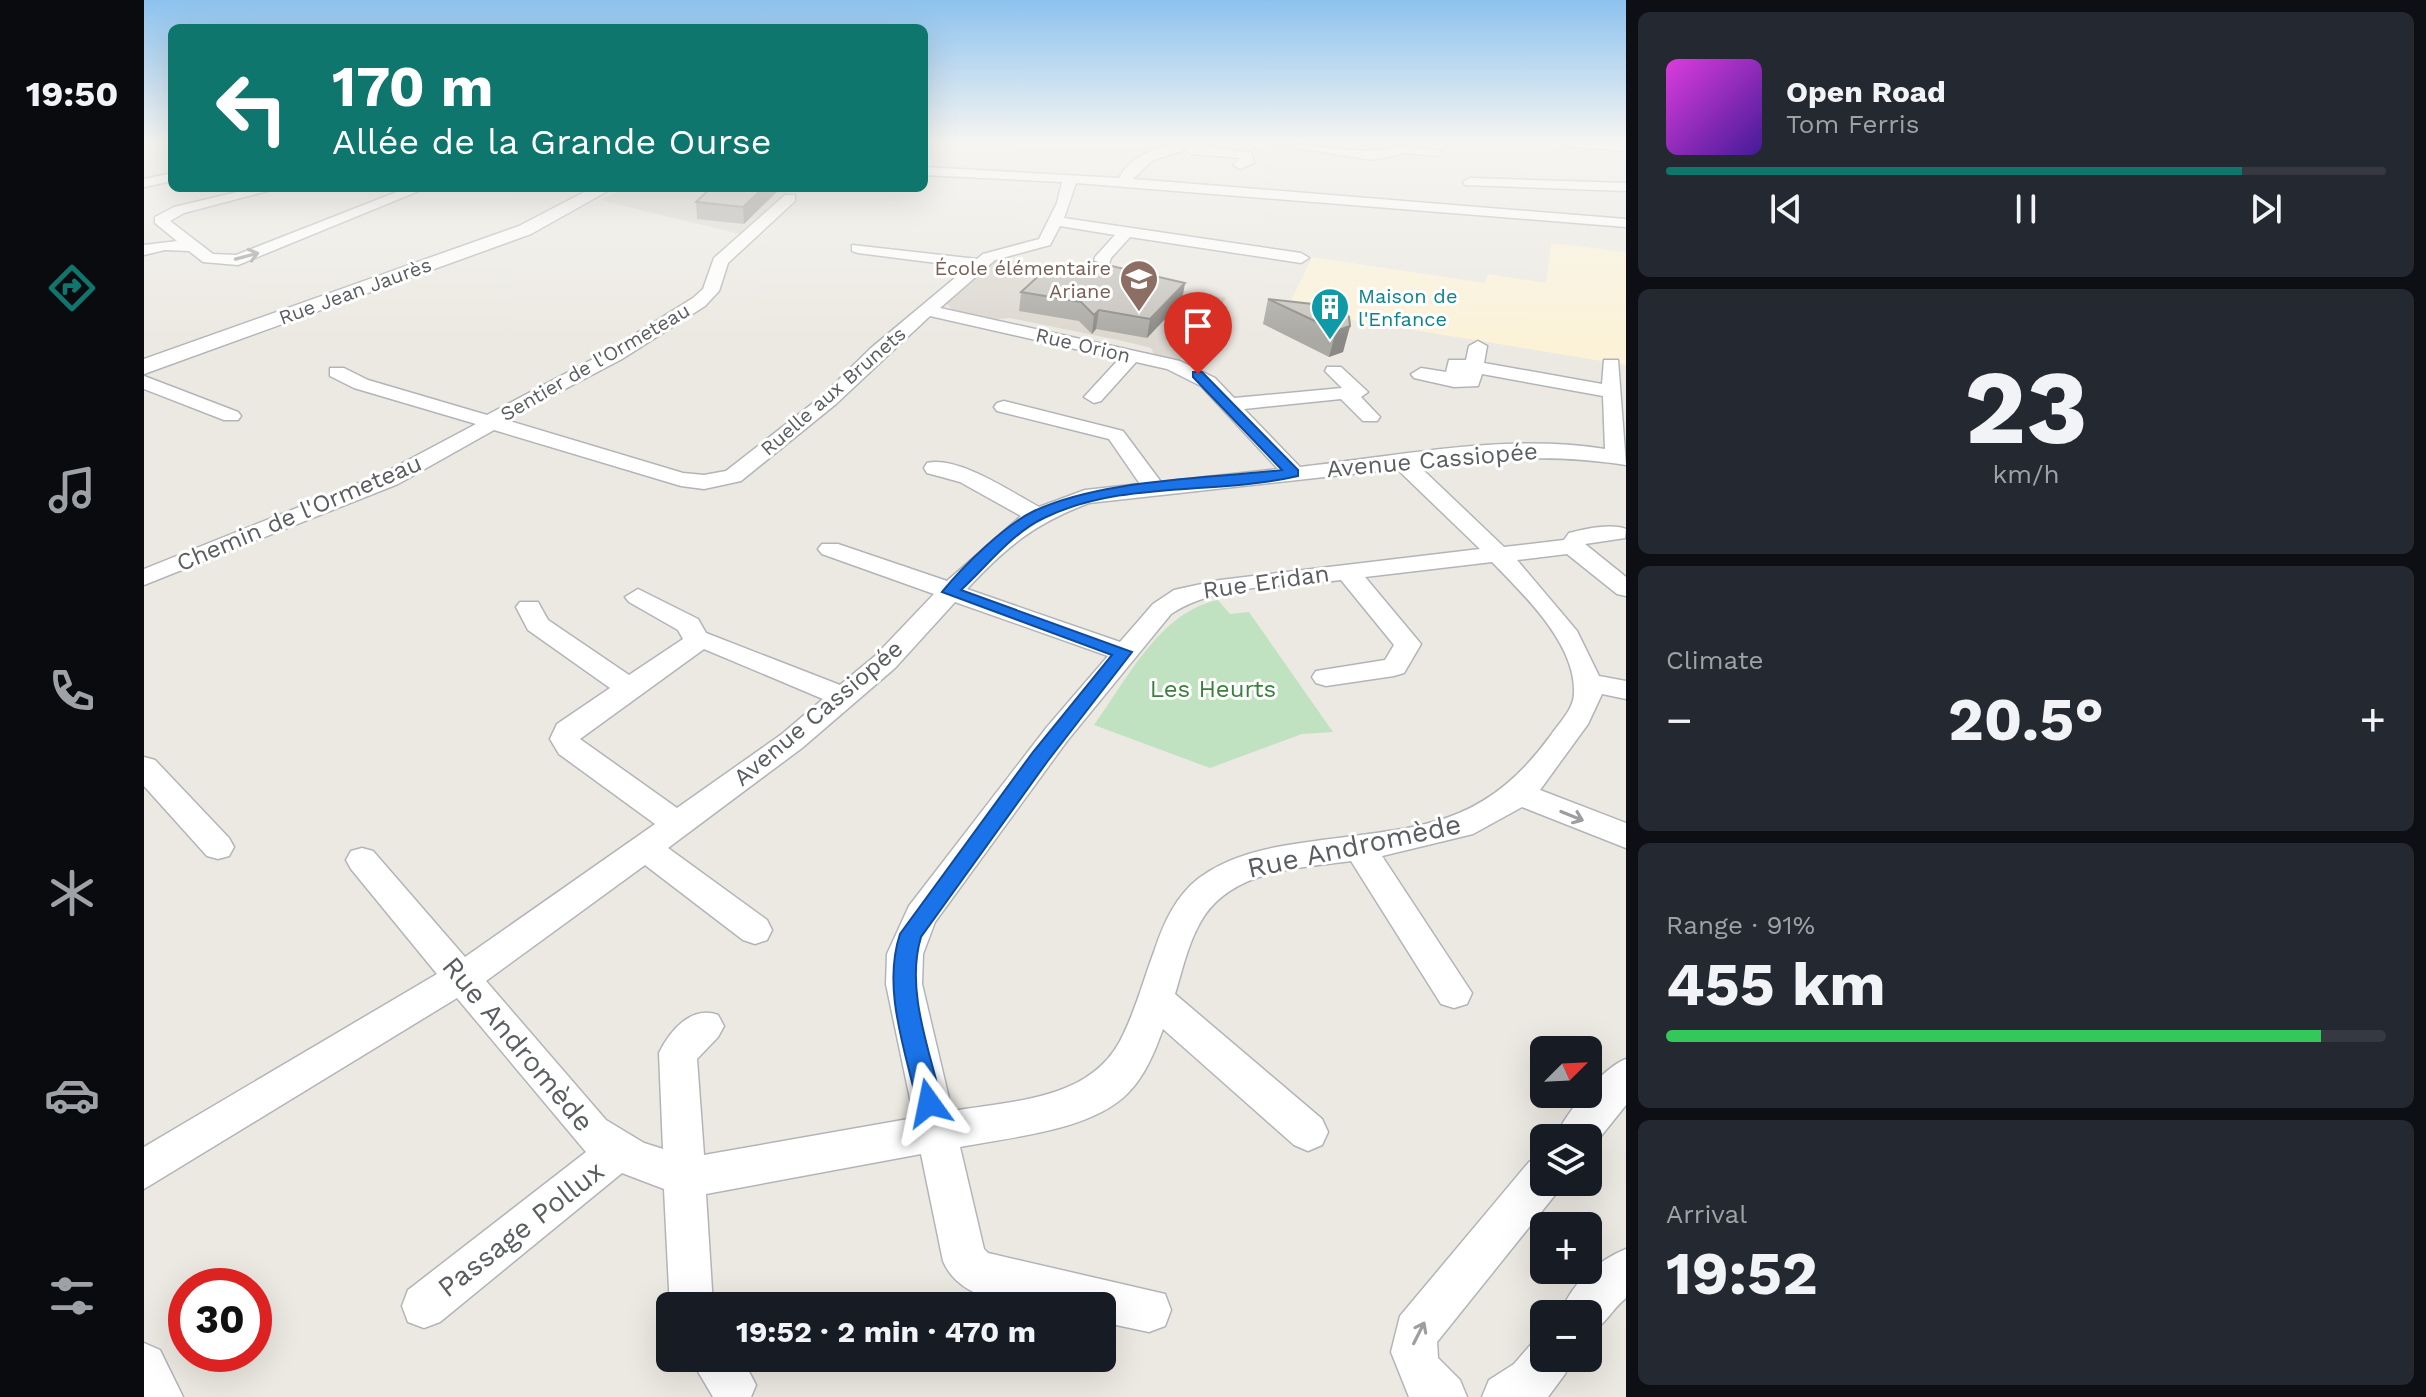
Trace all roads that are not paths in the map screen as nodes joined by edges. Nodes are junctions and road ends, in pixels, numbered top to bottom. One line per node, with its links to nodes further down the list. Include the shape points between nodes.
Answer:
1 (199, 207): 10 (street, via 162,217)
2 (372, 207): 10 (street, one-way to 2, via 209,259 249,257)
3 (568, 207): 20 (street, Rue Jean Jaurès, via 525,230)
4 (780, 207): 33 (street, Sentier de l'Ormeteau, via 720,261 711,291 699,302)
5 (1060, 207): 8 (street, Ruelle aux Brunets)
6 (1464, 207): 7 (street)
7 (1623, 219)
8 (1055, 221): 9 (street); 14 (street, Ruelle aux Brunets, via 1045,242)
9 (1125, 233): 13 (street); 15 (street, via 1103,257)
10 (171, 240): 12 (street)
11 (858, 248): 14 (street)
12 (144, 250)
13 (1301, 258)
14 (981, 264): 16 (street, Ruelle aux Brunets)
15 (1101, 267)
16 (926, 310): 18 (street, Rue Orion); 33 (street, Ruelle aux Brunets, via 829,400 722,481 681,479)
17 (1478, 346): 21 (street)
18 (1132, 356): 28 (street); 29 (street, Rue Orion, via 1198,374)
19 (1611, 364): 26 (street)
20 (144, 367)
21 (1475, 367): 24 (street, via 1456,364 1454,381); 26 (street)
22 (1334, 371): 27 (street, via 1358,392)
23 (337, 372): 33 (street, Ruelle aux Brunets, via 361,384)
24 (1421, 374)
25 (144, 382): 31 (street)
26 (1612, 392): 34 (street)
27 (1346, 393): 29 (street); 32 (street)
28 (1094, 397)
29 (1229, 404): 37 (street, Rue Orion)
30 (1004, 407): 38 (street, via 1116,435)
31 (231, 416)
32 (1370, 417)
33 (493, 422): 45 (street, Chemin de l'Ormeteau, via 390,479)
34 (1621, 458): 35 (street, Avenue Cassiopée, via 1544,449)
35 (1402, 462): 37 (street, Avenue Cassiopée); 43 (street)
36 (935, 468): 39 (street, via 968,477)
37 (1293, 473): 38 (street, Avenue Cassiopée)
38 (1154, 488): 39 (street, Avenue Cassiopée, via 1085,497)
39 (1037, 515): 47 (street, Avenue Cassiopée)
40 (1617, 533): 41 (street, Rue Eridan, via 1577,538)
41 (1572, 546): 43 (street, Rue Eridan); 46 (street)
42 (830, 549): 47 (street)
43 (1497, 555): 44 (street, Rue Eridan); 53 (street, via 1557,619)
44 (1347, 572): 51 (street, Rue Eridan, via 1183,595 1162,609); 52 (street, via 1408,644 1394,667)
45 (144, 578)
46 (1626, 589)
47 (950, 592): 51 (street); 56 (street, Avenue Cassiopée, via 885,662)
48 (638, 597): 50 (street, via 689,625)
49 (529, 607): 54 (street, via 537,624)
50 (697, 641): 54 (street); 56 (street)
51 (1123, 652): 72 (street, Rue Eridan, via 911,934 904,984)
52 (1326, 677)
53 (1588, 683): 55 (street); 58 (street, Rue Andromède, via 1574,724)
54 (630, 689): 59 (street, via 567,731 565,739)
55 (1626, 690)
56 (843, 697): 59 (street, Avenue Cassiopée)
57 (144, 767): 61 (street)
58 (1518, 794): 60 (street, one-way to 60); 62 (street, Rue Andromède, via 1478,820)
59 (678, 825): 63 (street, Avenue Cassiopée)
60 (1626, 836)
61 (218, 847)
62 (1359, 847): 67 (street); 68 (street, Rue Andromède, via 1256,863 1209,889 1182,920)
63 (646, 848): 65 (street); 66 (street, Avenue Cassiopée)
64 (362, 860): 66 (street, Rue Andromède)
65 (755, 930)
66 (462, 977): 74 (street, Rue Andromède, via 592,1133); 75 (street, Avenue Cassiopée)
67 (1454, 993)
68 (1154, 998): 72 (street, Rue Andromède, via 1118,1077 1097,1093 1049,1112); 73 (street)
69 (705, 1026): 76 (street, via 678,1053)
70 (1626, 1076): 71 (street)
71 (1587, 1124)
72 (936, 1132): 76 (street, Rue Andromède); 82 (street, Rue Eridan, via 962,1253 977,1272)
73 (1308, 1132)
74 (617, 1152): 76 (street, Rue Andromède); 81 (street, Passage Pollux)
75 (144, 1169)
76 (685, 1175): 79 (street)
77 (1530, 1193): 86 (street, one-way to 77, via 1415,1366 1416,1332)
78 (1626, 1271): 80 (street)
79 (690, 1292)
80 (1592, 1300)
81 (424, 1306)
82 (1149, 1310)
83 (144, 1366): 85 (street)
84 (1538, 1372): 87 (street)
85 (159, 1397)
86 (1443, 1397)
87 (1506, 1397)

